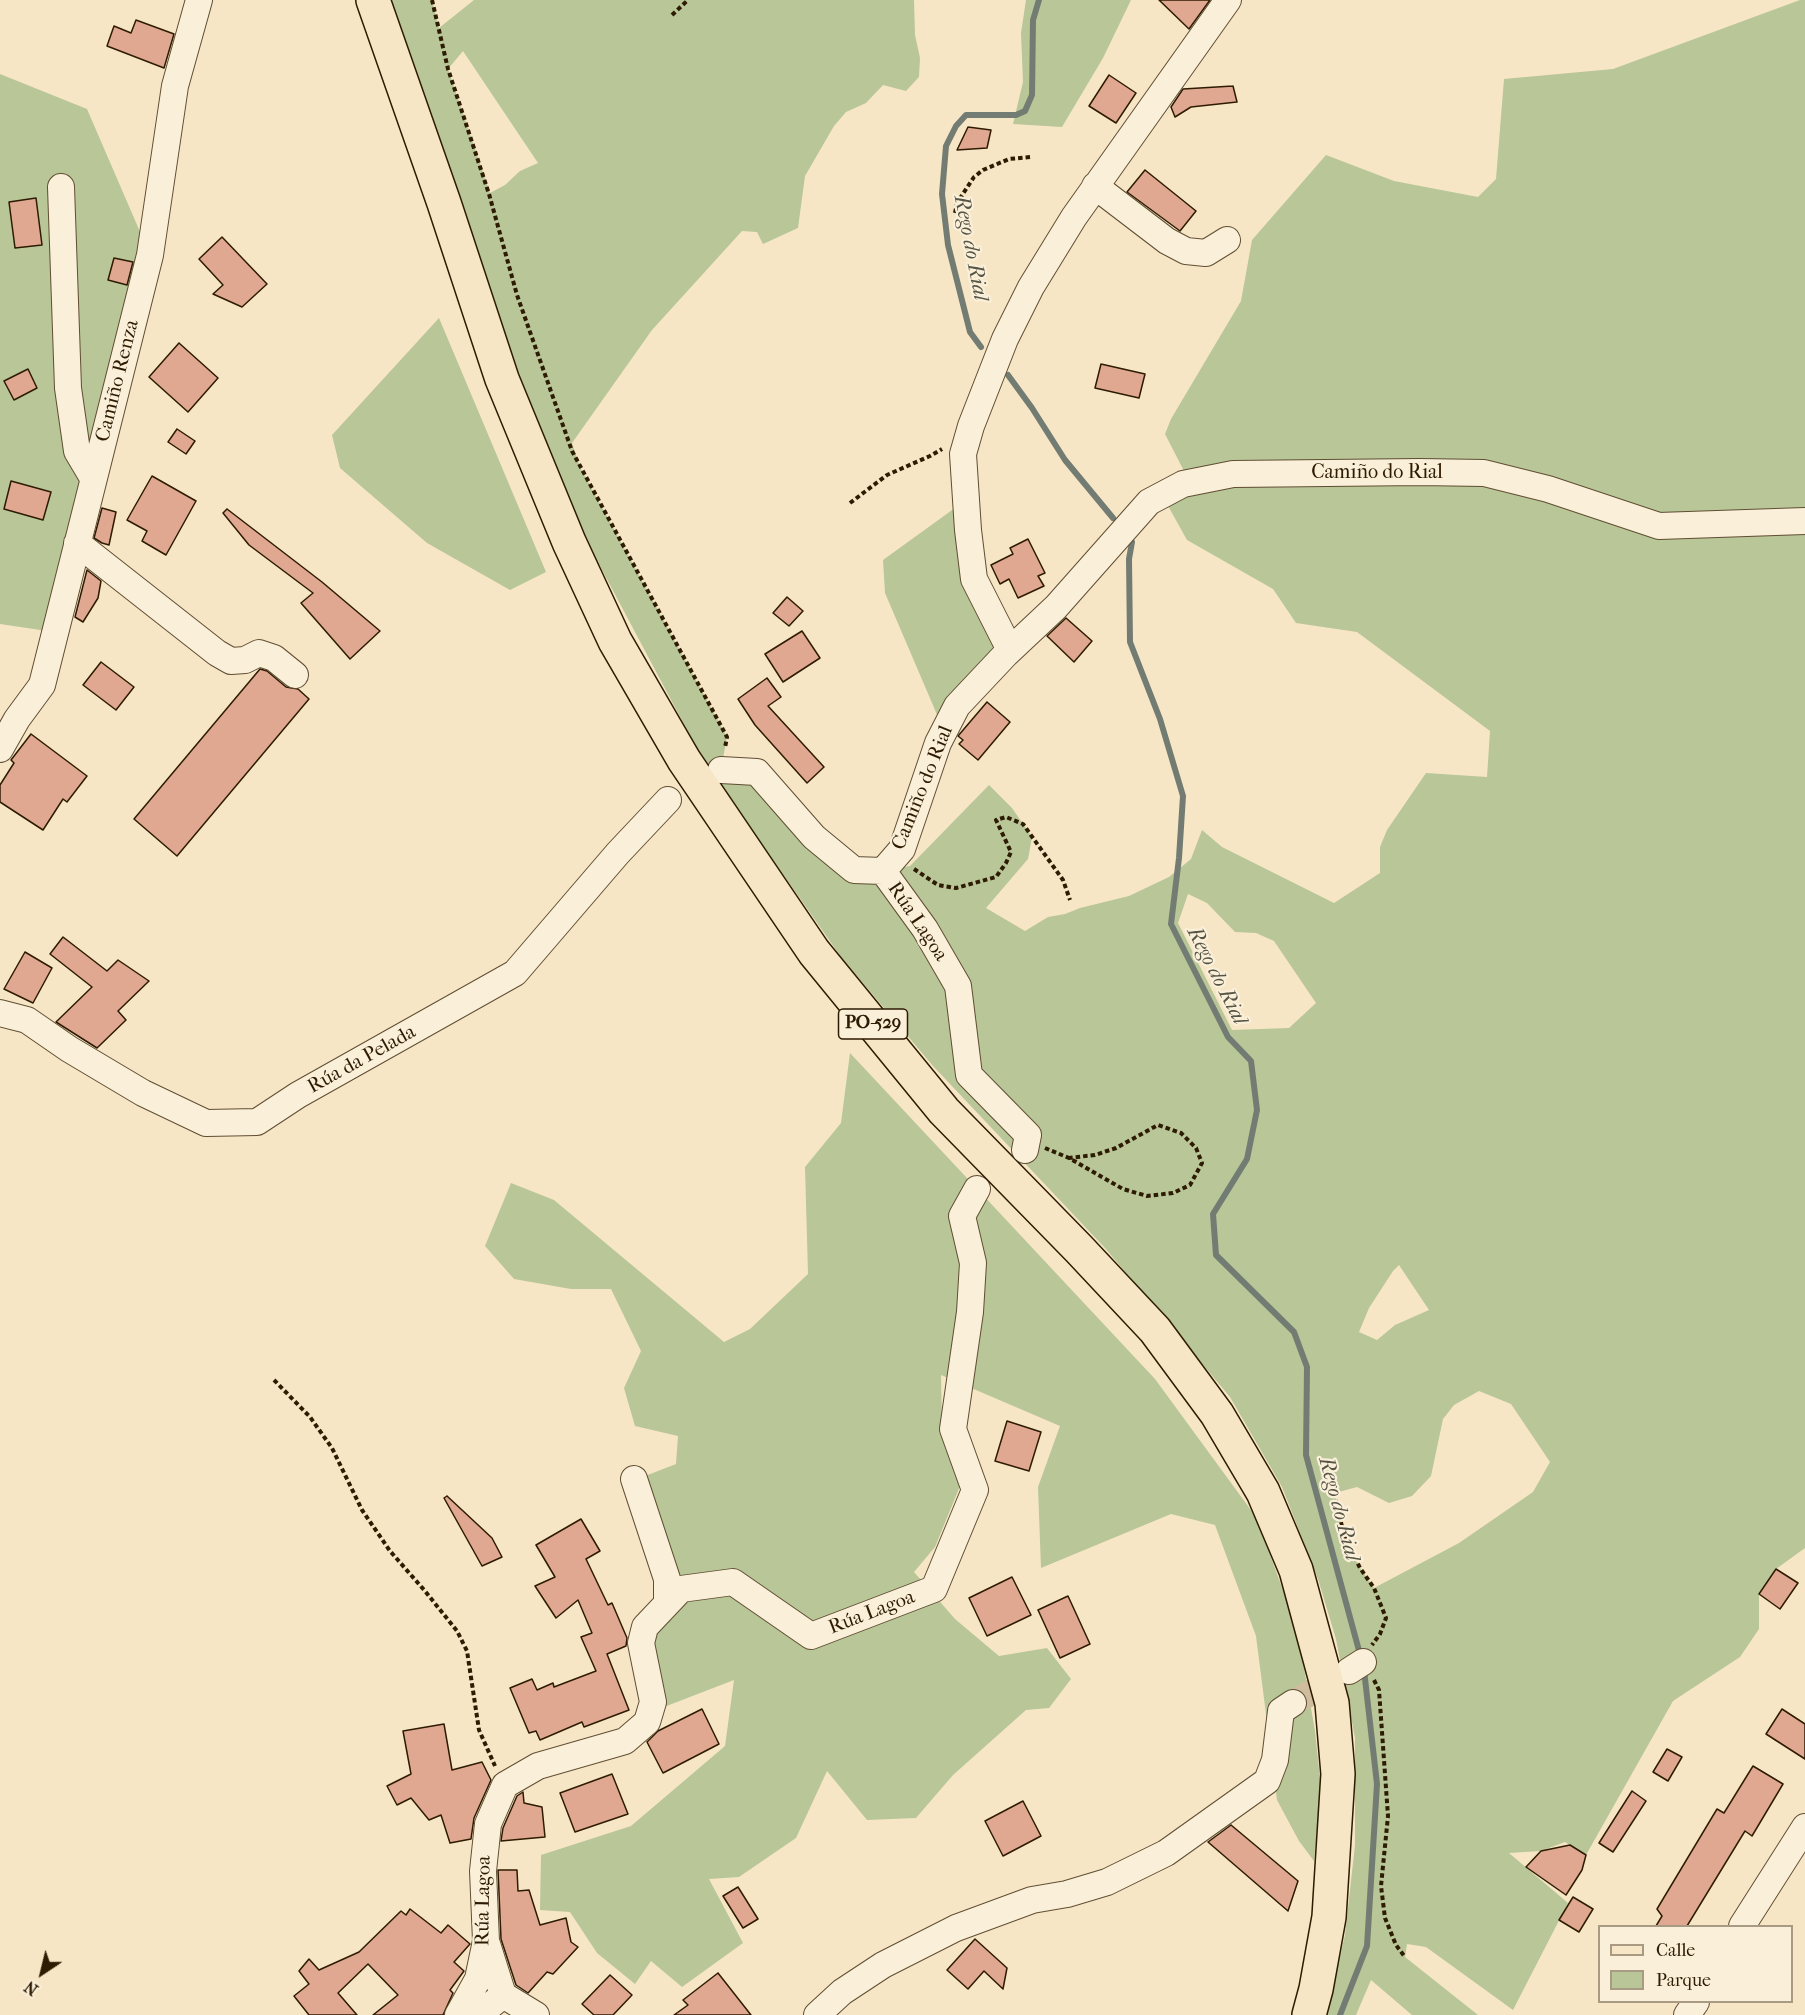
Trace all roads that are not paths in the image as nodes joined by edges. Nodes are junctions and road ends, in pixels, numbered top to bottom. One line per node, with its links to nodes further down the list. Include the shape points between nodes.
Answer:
1 (199, 0): 7 (street, Camiño Renza, via 175,86 150,255)
2 (374, 0): 30 (main road, PO-529, via 511,401 615,641 684,760 814,952 945,1111 1155,1330 1217,1414 1263,1492 1299,1581 1332,1703 1338,1774 1329,1917)
3 (1228, 0): 4 (street)
4 (1095, 186): 6 (street, via 1186,251 1206,253); 10 (street, via 1031,287 1005,339 963,454 974,579)
5 (61, 187): 7 (street, via 68,388 77,451)
6 (1227, 240)
7 (93, 478): 9 (street, Camiño Renza)
8 (1805, 521): 10 (street, Camiño do Rial, via 1659,526 1548,489 1484,473 1233,474 1183,484 1149,502 1056,607)
9 (77, 543): 11 (street, via 217,653 231,660 245,660 259,653 273,658); 12 (street, Camiño Renza, via 42,685)
10 (1010, 650): 15 (street, Camiño do Rial, via 957,706 938,743 902,849)
11 (295, 675)
12 (0, 749)
13 (720, 770): 15 (street, Rúa Lagoa, via 757,772 814,837 854,870)
14 (668, 800): 16 (street, Rúa da Pelada, via 515,973 257,1122 206,1123 143,1093 27,1020)
15 (883, 871): 17 (street, Rúa Lagoa, via 958,986 969,1075)
16 (0, 1013)
17 (1026, 1142)
18 (977, 1189): 20 (street, Rúa Lagoa, via 962,1216 973,1263 953,1429 975,1490 934,1589 810,1636 733,1582 681,1589)
19 (634, 1479): 20 (street, via 667,1579)
20 (667, 1603): 24 (street, Rúa Lagoa, via 645,1627 641,1643 653,1702 646,1722 625,1741 538,1766 505,1785 488,1824 483,1871)
21 (1293, 1703): 29 (street, via 1281,1711 1275,1760 1267,1781 1166,1853 1107,1882 1032,1900 956,1928 883,1965 842,1992)
22 (1805, 1827): 23 (street)
23 (1743, 1925)
24 (486, 1941): 25 (street); 26 (street, Rúa Lagoa, via 478,1979)
25 (503, 1995): 27 (street); 28 (street)
26 (458, 2015)
27 (479, 2015)
28 (536, 2015)
29 (817, 2015)
30 (1309, 2015)

